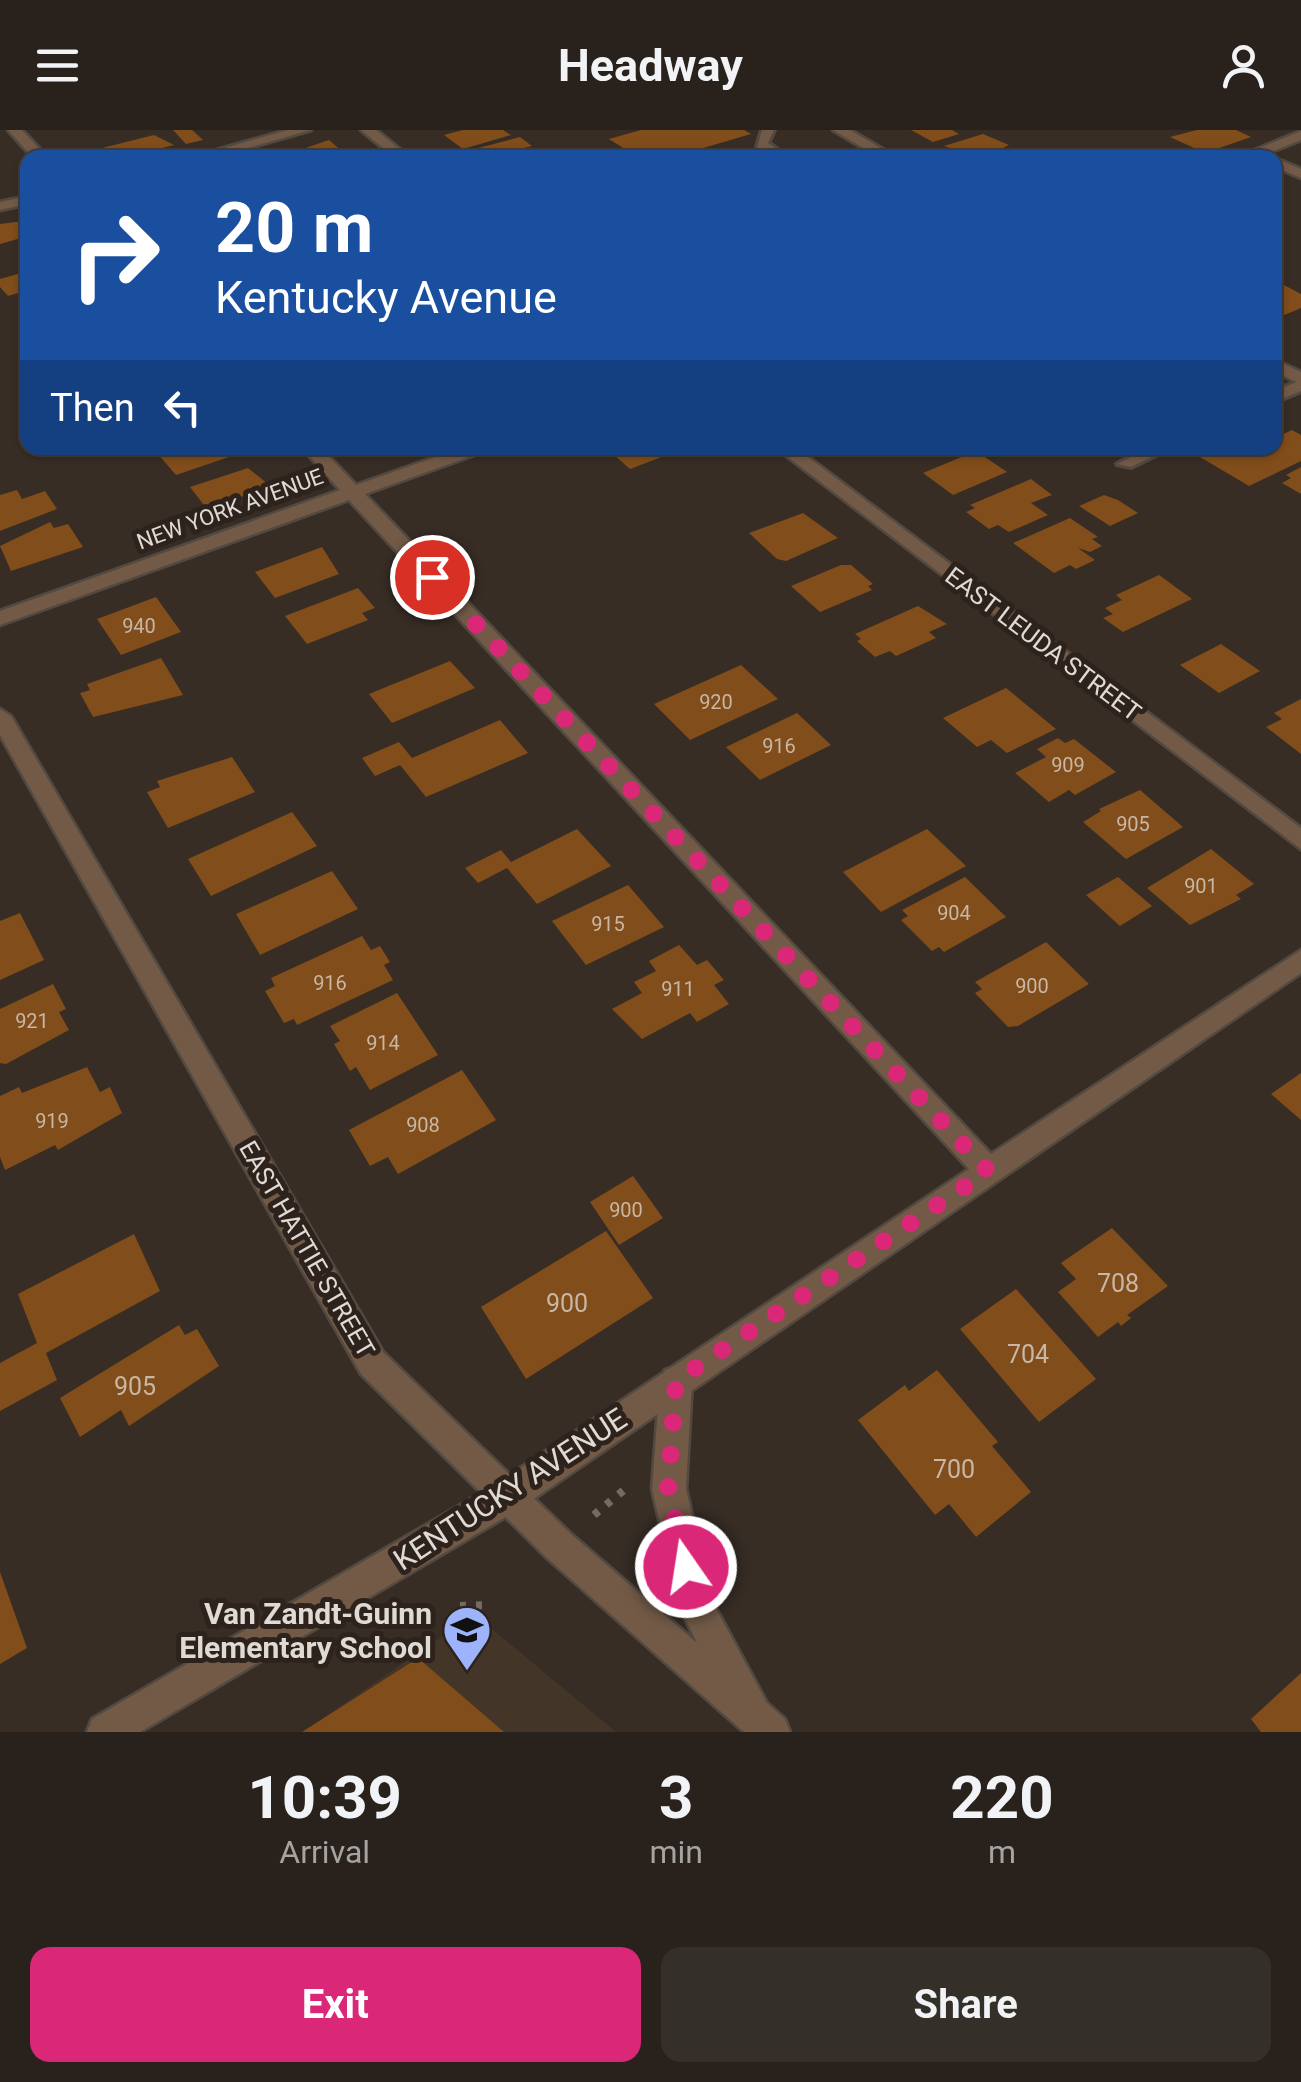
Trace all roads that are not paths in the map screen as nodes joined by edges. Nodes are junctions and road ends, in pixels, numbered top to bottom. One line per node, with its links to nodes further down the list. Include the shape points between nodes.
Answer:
1 (16, 130): 8 (street)
2 (304, 130): 9 (street)
3 (368, 130): 10 (street)
4 (768, 130): 11 (lane, via 762,144)
5 (840, 130): 12 (street)
6 (1290, 130): 7 (street)
7 (1301, 135): 13 (street)
8 (34, 150)
9 (226, 150)
10 (394, 150)
11 (771, 150)
12 (876, 150)
13 (1267, 150)
14 (317, 455): 19 (street)
15 (457, 455): 19 (street, NEW YORK AVENUE)
16 (794, 455): 22 (street, EAST LEUDA STREET)
17 (1146, 455): 18 (lane)
18 (1125, 464)
19 (352, 492): 20 (street, NEW YORK AVENUE); 24 (street)
20 (0, 618)
21 (0, 716): 26 (street, EAST HATTIE STREET, via 372,1363)
22 (1301, 840)
23 (1300, 961): 24 (street, KENTUCKY AVENUE)
24 (988, 1171): 25 (street, KENTUCKY AVENUE)
25 (676, 1381): 26 (street, KENTUCKY AVENUE); 27 (street, via 668,1489 696,1606)
26 (507, 1497): 27 (street, EAST HATTIE STREET); 28 (street, KENTUCKY AVENUE)
27 (766, 1726)
28 (106, 1732)

